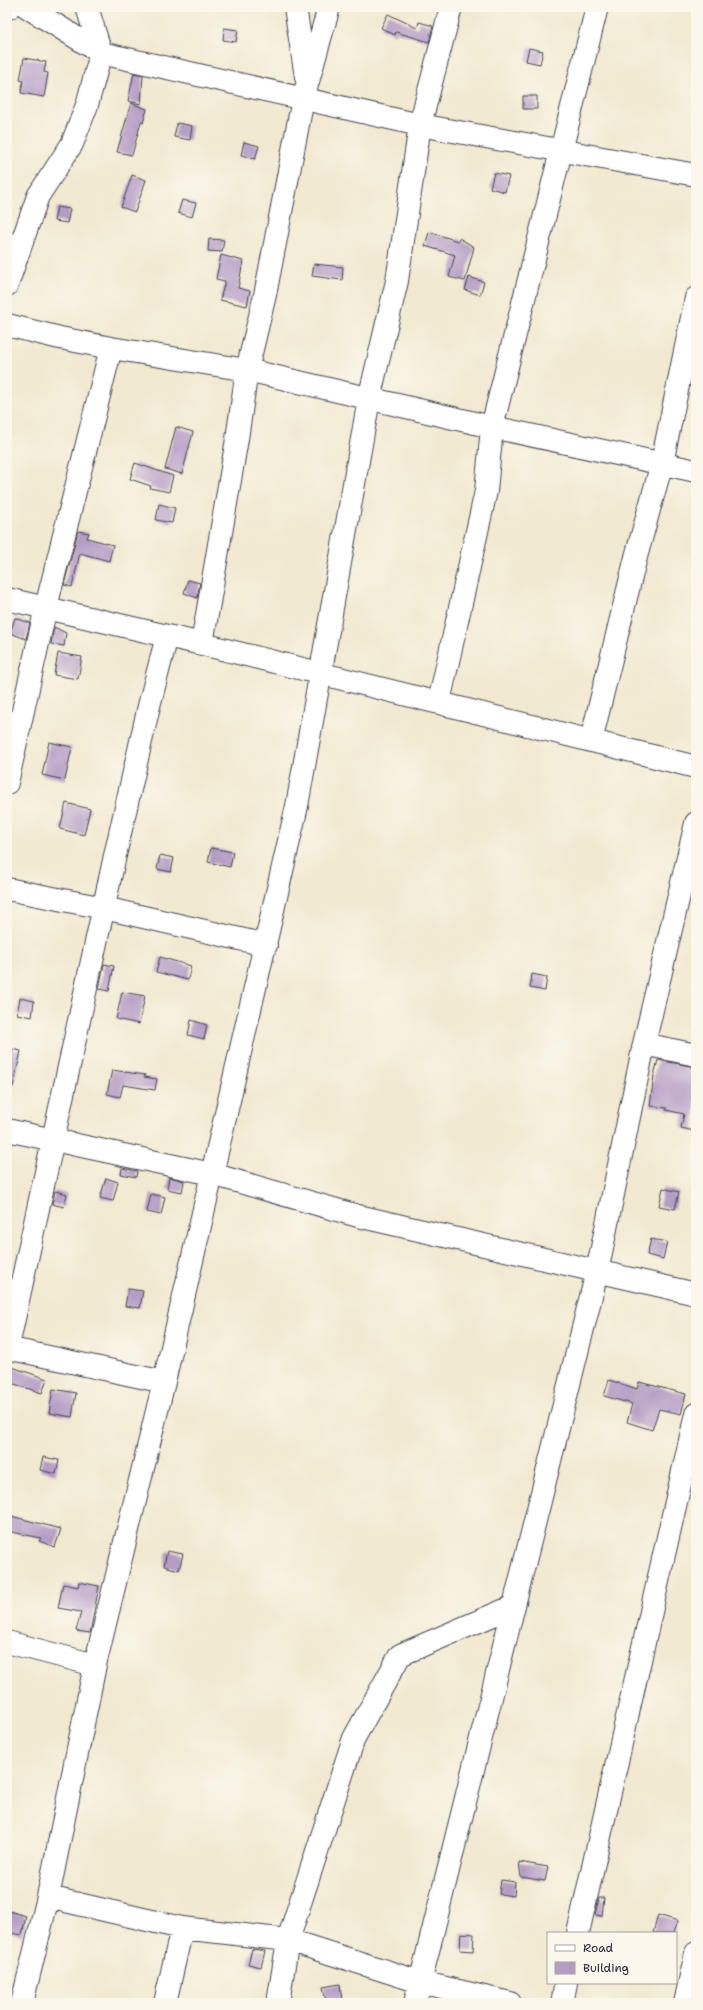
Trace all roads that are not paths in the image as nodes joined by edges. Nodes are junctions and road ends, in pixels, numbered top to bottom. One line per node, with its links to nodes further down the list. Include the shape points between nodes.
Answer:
1 (10, 7): 8 (street)
2 (27, 7): 9 (street)
3 (86, 7): 9 (street)
4 (295, 7): 10 (street)
5 (329, 7): 10 (street)
6 (450, 7): 11 (street)
7 (597, 7): 12 (street)
8 (7, 8)
9 (100, 53): 10 (street); 14 (street, via 87,105 72,144 38,196)
10 (305, 90): 11 (street); 18 (street, via 267,287)
11 (420, 125): 12 (street); 19 (street, via 397,281)
12 (561, 151): 13 (street); 20 (street)
13 (696, 175)
14 (7, 285)
15 (696, 298): 21 (street)
16 (7, 325): 17 (street)
17 (111, 348): 18 (street); 24 (street)
18 (247, 370): 19 (street); 26 (street)
19 (369, 399): 20 (street); 27 (street)
20 (492, 427): 21 (street); 28 (street, via 486,491)
21 (662, 463): 22 (street); 29 (street)
22 (696, 471)
23 (7, 599): 24 (street)
24 (46, 607): 25 (street); 31 (street)
25 (167, 636): 26 (street); 34 (street)
26 (202, 644): 27 (street)
27 (319, 673): 28 (street); 35 (street, via 296,806)
28 (439, 702): 29 (street)
29 (591, 740): 30 (street)
30 (696, 766)
31 (7, 783)
32 (696, 823): 36 (street)
33 (7, 889): 34 (street)
34 (104, 908): 35 (street); 39 (street)
35 (266, 945): 40 (street)
36 (644, 1044): 37 (street); 41 (street)
37 (696, 1055)
38 (7, 1130): 39 (street)
39 (54, 1139): 40 (street); 43 (street)
40 (212, 1174): 41 (street, via 358,1216); 44 (street)
41 (597, 1272): 42 (street); 46 (street)
42 (696, 1294)
43 (7, 1349): 44 (street)
44 (164, 1382): 48 (street)
45 (696, 1414): 51 (street)
46 (514, 1606): 52 (street, via 400,1655 354,1738); 54 (street)
47 (7, 1642): 48 (street)
48 (95, 1665): 49 (street)
49 (48, 1897): 50 (street); 56 (street)
50 (182, 1928): 52 (street); 57 (street)
51 (578, 1932)
52 (288, 1940): 54 (street); 58 (street)
53 (696, 1953): 62 (street)
54 (420, 1982): 59 (street); 60 (street)
55 (566, 1984): 61 (street)
56 (22, 2003)
57 (166, 2003)
58 (278, 2003)
59 (415, 2003)
60 (510, 2003)
61 (562, 2003)
62 (684, 2003)

